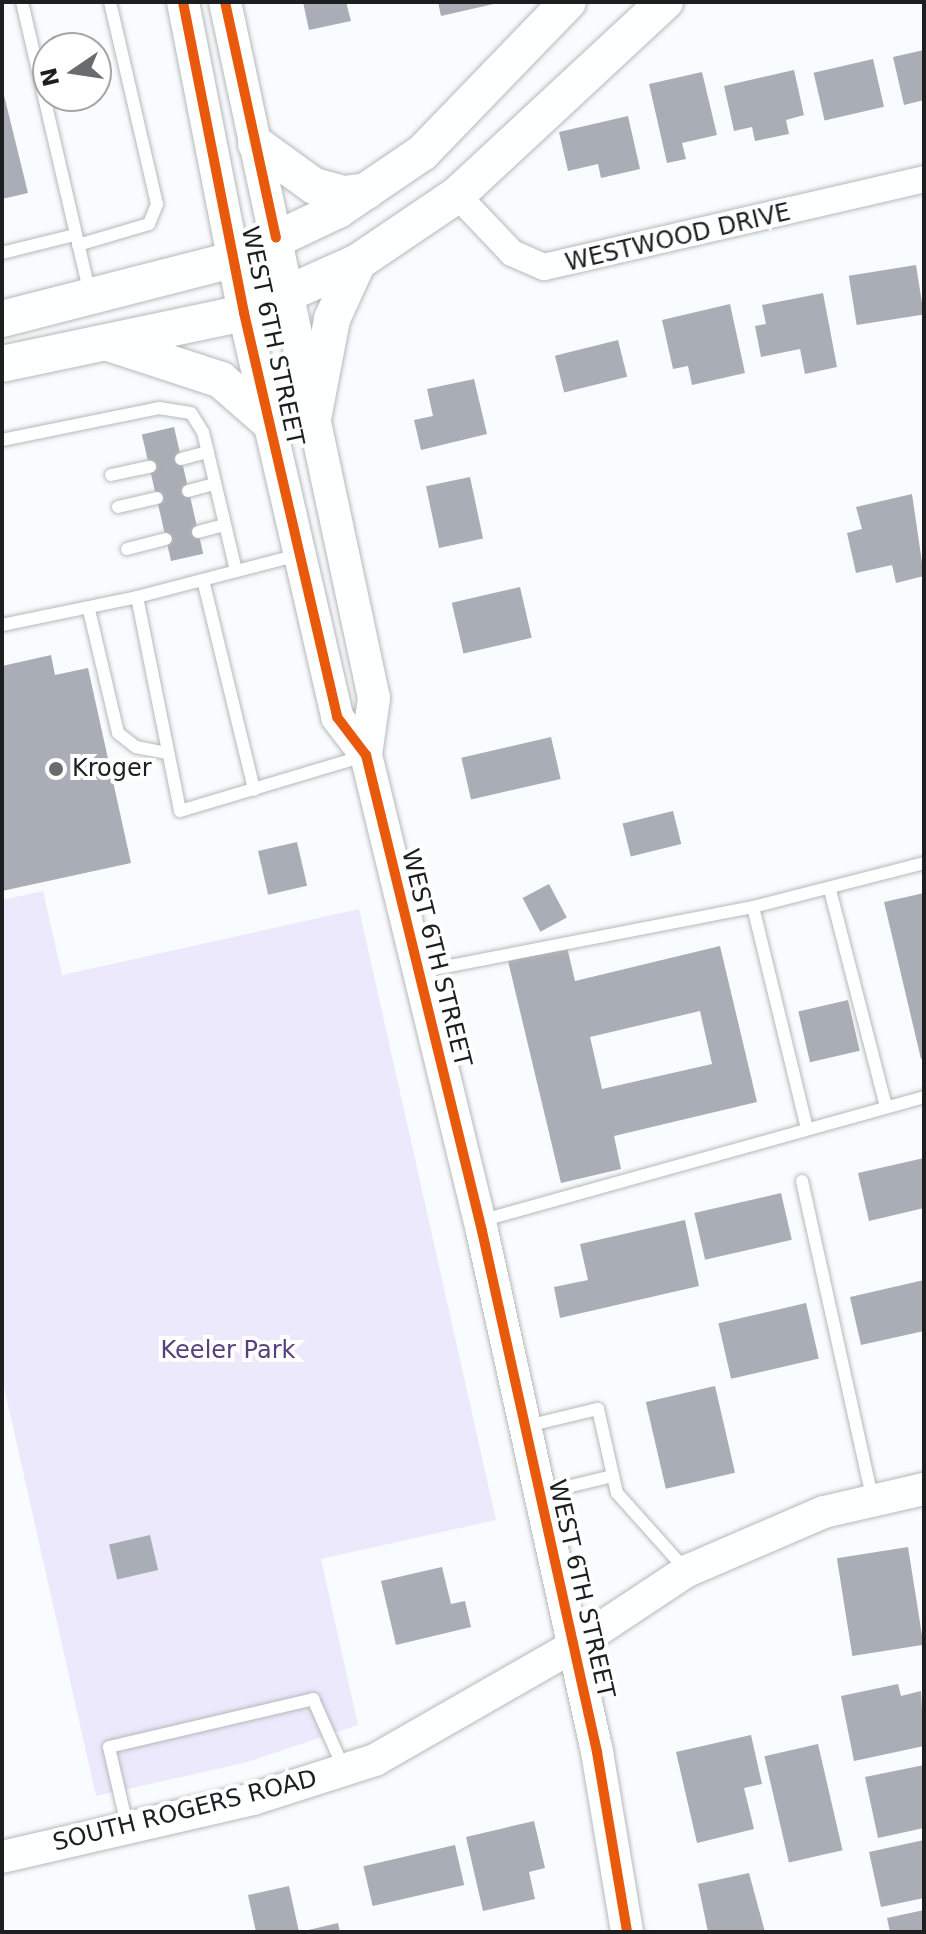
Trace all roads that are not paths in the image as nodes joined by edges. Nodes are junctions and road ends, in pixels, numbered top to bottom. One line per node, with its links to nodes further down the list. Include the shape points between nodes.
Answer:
1 (22, 2): 13 (lane)
2 (110, 2): 13 (lane, via 157,204 149,224)
3 (183, 2): 15 (street, WEST 6TH STREET)
4 (225, 2): 7 (street, WEST 6TH STREET)
5 (568, 2): 8 (main road)
6 (665, 2): 11 (main road)
7 (256, 144): 10 (main road, via 314,186 344,194); 12 (street, WEST 6TH STREET)
8 (422, 153): 10 (main road); 11 (main road)
9 (924, 179): 11 (street, WESTWOOD DRIVE, via 544,267 512,253)
10 (367, 191): 12 (main road)
11 (457, 195): 16 (main road)
12 (276, 238): 15 (main road); 17 (street, WEST 6TH STREET)
13 (76, 240): 14 (lane); 18 (lane)
14 (2, 253)
15 (235, 259): 18 (main road); 19 (street, WEST 6TH STREET)
16 (358, 262): 17 (main road); 23 (main road, via 332,319)
17 (286, 296): 19 (main road); 23 (street, WEST 6TH STREET)
18 (92, 300): 20 (main road)
19 (244, 313): 21 (main road); 24 (street, WEST 6TH STREET)
20 (2, 319)
21 (103, 342): 22 (main road); 24 (main road, via 221,380)
22 (2, 364)
23 (313, 419): 45 (street, WEST 6TH STREET, via 376,707)
24 (269, 422): 38 (street, WEST 6TH STREET)
25 (2, 440): 26 (lane, via 159,408 191,413)
26 (208, 452): 27 (lane); 30 (lane)
27 (181, 459)
28 (150, 467): 29 (lane)
29 (111, 475)
30 (215, 484): 31 (lane); 34 (lane)
31 (188, 491)
32 (157, 498): 33 (lane)
33 (118, 507)
34 (225, 525): 35 (lane); 39 (lane)
35 (198, 532)
36 (166, 539): 37 (lane)
37 (127, 549)
38 (298, 555): 39 (lane); 45 (street, WEST 6TH STREET, via 337,717)
39 (236, 571): 40 (lane)
40 (203, 580): 41 (lane); 46 (lane)
41 (137, 597): 42 (lane); 44 (lane)
42 (89, 610): 43 (lane); 44 (lane, via 118,733 136,747)
43 (2, 625)
44 (168, 753): 46 (lane, via 180,811)
45 (366, 755): 46 (lane); 50 (street, WEST 6TH STREET)
46 (254, 790)
47 (924, 863): 48 (lane)
48 (830, 890): 49 (lane); 52 (lane)
49 (753, 907): 50 (lane); 53 (lane)
50 (419, 972): 55 (street, WEST 6TH STREET)
51 (924, 1097): 52 (lane)
52 (886, 1107): 53 (lane)
53 (807, 1129): 55 (lane)
54 (802, 1181): 60 (lane)
55 (480, 1221): 56 (street, WEST 6TH STREET)
56 (524, 1427): 57 (lane, via 598,1409); 59 (street, WEST 6TH STREET)
57 (613, 1476): 59 (lane); 61 (lane, via 617,1493)
58 (924, 1489): 60 (street, SOUTH ROGERS ROAD)
59 (539, 1494): 62 (street, WEST 6TH STREET)
60 (873, 1500): 61 (street, SOUTH ROGERS ROAD, via 824,1512)
61 (687, 1571): 62 (street, SOUTH ROGERS ROAD)
62 (572, 1647): 63 (street, SOUTH ROGERS ROAD, via 418,1738); 66 (street, WEST 6TH STREET)
63 (344, 1769): 64 (street, SOUTH ROGERS ROAD); 64 (lane, via 313,1699 109,1747)
64 (127, 1828): 65 (street, SOUTH ROGERS ROAD)
65 (2, 1857)
66 (627, 1932)

